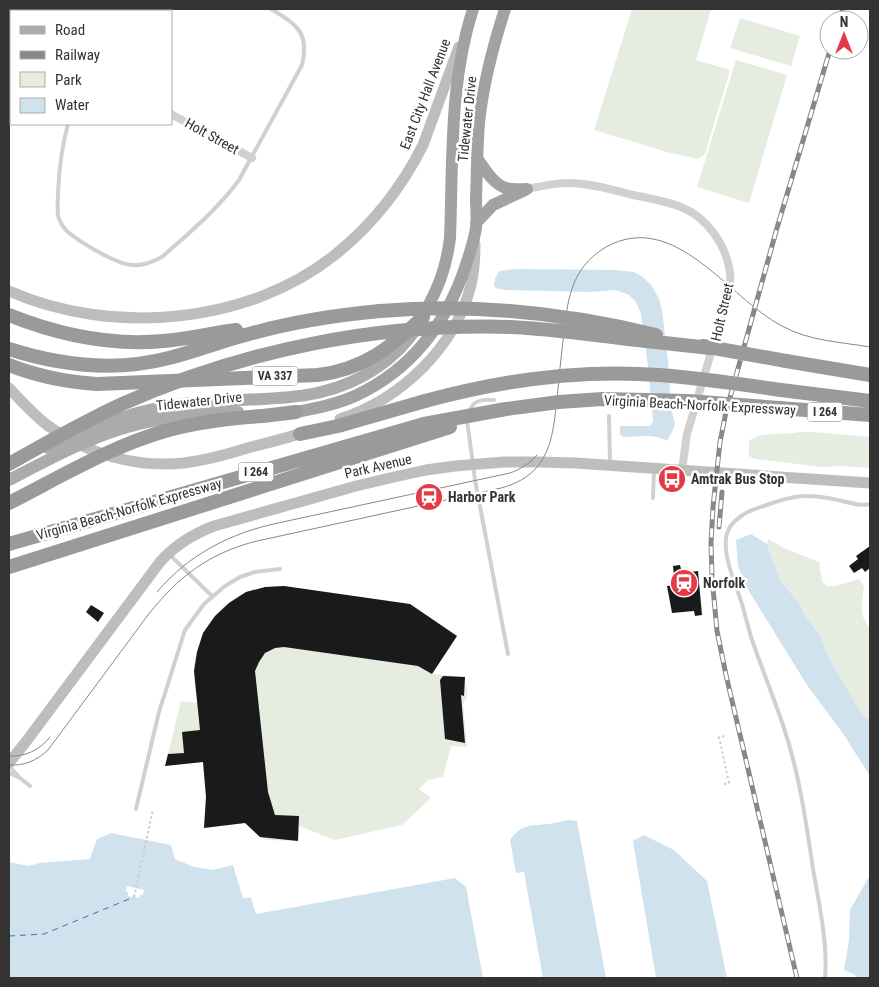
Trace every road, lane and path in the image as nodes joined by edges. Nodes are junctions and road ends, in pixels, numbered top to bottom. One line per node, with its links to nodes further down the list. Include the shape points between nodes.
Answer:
1 (271, 9): 7 (lane, via 297,27 302,35 304,55 302,65)
2 (473, 9): 4 (highway, Tidewater Drive / VA 337)
3 (505, 9): 8 (highway, Tidewater Drive, via 484,86)
4 (469, 22): 11 (main road, East City Hall Avenue, via 423,145 396,190 351,241 322,265 295,281 228,306 157,318 84,314 52,307); 13 (highway, Tidewater Drive / VA 337, via 454,106 448,252 442,279)
5 (172, 115): 7 (street, Holt Street)
6 (68, 125): 7 (lane, via 59,178 61,224 87,244 124,264 142,265 162,257 226,198)
7 (252, 158)
8 (477, 158): 9 (highway, via 501,186); 10 (highway, Tidewater Drive)
9 (527, 189): 10 (highway, via 492,205); 31 (street, Holt Street, via 550,184 579,184 673,204 700,218 723,248 730,285 687,434)
10 (476, 227): 23 (highway, Tidewater Drive, via 464,272 452,300 409,361 357,396); 26 (main road, via 470,286 458,319 435,354 405,384 379,402)
11 (9, 291)
12 (9, 315): 14 (highway, via 69,334 129,342 180,339)
13 (423, 317): 17 (highway, VA 337, via 379,354 351,367 318,375 110,384 58,380); 22 (main road, Tidewater Drive, via 395,354 360,378)
14 (288, 324): 15 (highway, bridge, via 407,309 509,310 630,328); 16 (highway, via 140,364 91,366 56,362)
15 (710, 348): 18 (highway, bridge); 27 (highway, bridge, via 502,327 420,329 331,340 260,355 172,384 103,413)
16 (9, 349)
17 (9, 365)
18 (870, 375)
19 (9, 388): 26 (main road, via 59,433 126,461 172,464 198,461)
20 (870, 401): 26 (highway, bridge, via 668,376 564,375 485,386)
21 (500, 405): 24 (highway, Virginia Beach-Norfolk Expressway / I 264, bridge, via 602,399); 28 (lane, via 484,400 469,409 467,420); 37 (highway, Virginia Beach-Norfolk Expressway / I 264, bridge); 39 (highway, bridge)
22 (263, 409): 23 (highway); 27 (main road, Tidewater Drive, bridge, via 181,404 138,413 98,426); 32 (main road, Tidewater Drive, bridge, via 192,415 125,428 77,446); 35 (highway, bridge, via 150,436 108,452)
23 (296, 412)
24 (870, 415)
25 (609, 416): 29 (lane)
26 (300, 434)
27 (9, 464)
28 (472, 464): 29 (main road, Park Avenue); 38 (main road, Park Avenue, via 394,477 223,523 197,533); 42 (lane)
29 (610, 465): 30 (main road, Park Avenue)
30 (654, 468): 31 (main road, Park Avenue); 34 (lane)
31 (682, 470): 33 (main road, Park Avenue)
32 (9, 480)
33 (870, 483)
34 (652, 498)
35 (9, 503)
36 (870, 504): 52 (lane, via 861,506 812,495 786,498 740,516 731,524 726,540 730,568 784,726 802,797 820,904)
37 (9, 544)
38 (169, 553): 41 (lane); 44 (main road, Park Avenue)
39 (9, 566)
40 (280, 569): 41 (lane, via 240,577)
41 (212, 596): 49 (lane, via 185,630 159,712)
42 (508, 654)
43 (725, 736): 47 (path, via 718,737 729,783)
44 (9, 764): 46 (lane)
45 (9, 773): 46 (lane)
46 (20, 778): 48 (lane)
47 (724, 784)
48 (30, 786)
49 (136, 809)
50 (153, 809): 51 (path)
51 (134, 897)
52 (825, 978)

